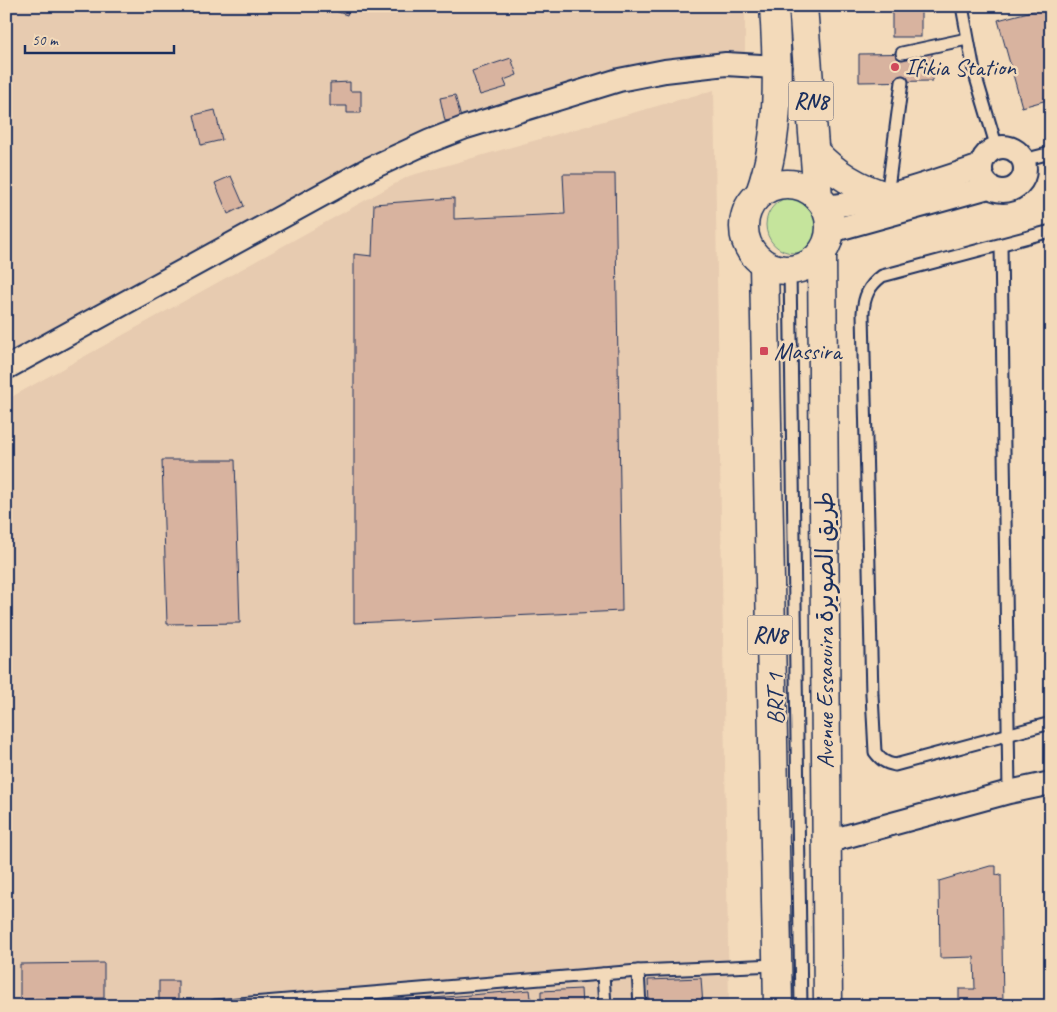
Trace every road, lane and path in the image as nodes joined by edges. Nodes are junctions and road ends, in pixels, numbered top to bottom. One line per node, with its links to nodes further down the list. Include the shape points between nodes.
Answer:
1 (774, 6): 6 (main road, RN8)
2 (803, 6): 9 (main road, Avenue Essaouira طريق الصويرة / RN8)
3 (962, 6): 4 (lane)
4 (967, 39): 5 (lane); 8 (lane)
5 (902, 53)
6 (776, 67): 13 (main road, RN8, via 774,134); 19 (street, via 726,64 619,80 430,140 369,169)
7 (902, 82): 14 (lane)
8 (997, 148): 11 (street, via 1009,148); 12 (street, via 986,155)
9 (815, 152): 14 (main road, via 848,181); 15 (main road, Avenue Essaouira طريق الصويرة / RN8)
10 (1051, 153): 11 (lane)
11 (1023, 160): 12 (street, via 1023,177 1013,189 996,190)
12 (985, 176): 14 (street); 15 (street)
13 (760, 193): 15 (main road, via 777,186 796,185 808,189); 18 (main road, RN8, via 747,213 745,236 755,256)
14 (886, 196): 15 (street, via 862,202)
15 (824, 222): 18 (main road, via 813,262 802,268); 24 (main road, Avenue Essaouira طريق الصويرة / RN8)
16 (1051, 231): 17 (lane)
17 (1001, 244): 21 (lane); 21 (lane, via 882,276 867,292 863,313 876,752 887,764 895,765)
18 (777, 268): 25 (main road, RN8); 33 (lane, BRT 1)
19 (6, 368)
20 (1051, 723): 21 (lane)
21 (1008, 736): 23 (lane)
22 (1051, 782): 23 (street)
23 (1009, 792): 24 (street)
24 (826, 842): 34 (main road, Avenue Essaouira طريق الصويرة / RN8)
25 (777, 965): 26 (lane); 32 (main road, RN8)
26 (638, 971): 27 (lane); 31 (lane)
27 (603, 974): 28 (lane); 30 (lane)
28 (336, 1001): 29 (lane)
29 (215, 1006)
30 (605, 1006)
31 (640, 1006)
32 (778, 1006)
33 (801, 1006)
34 (828, 1006)

